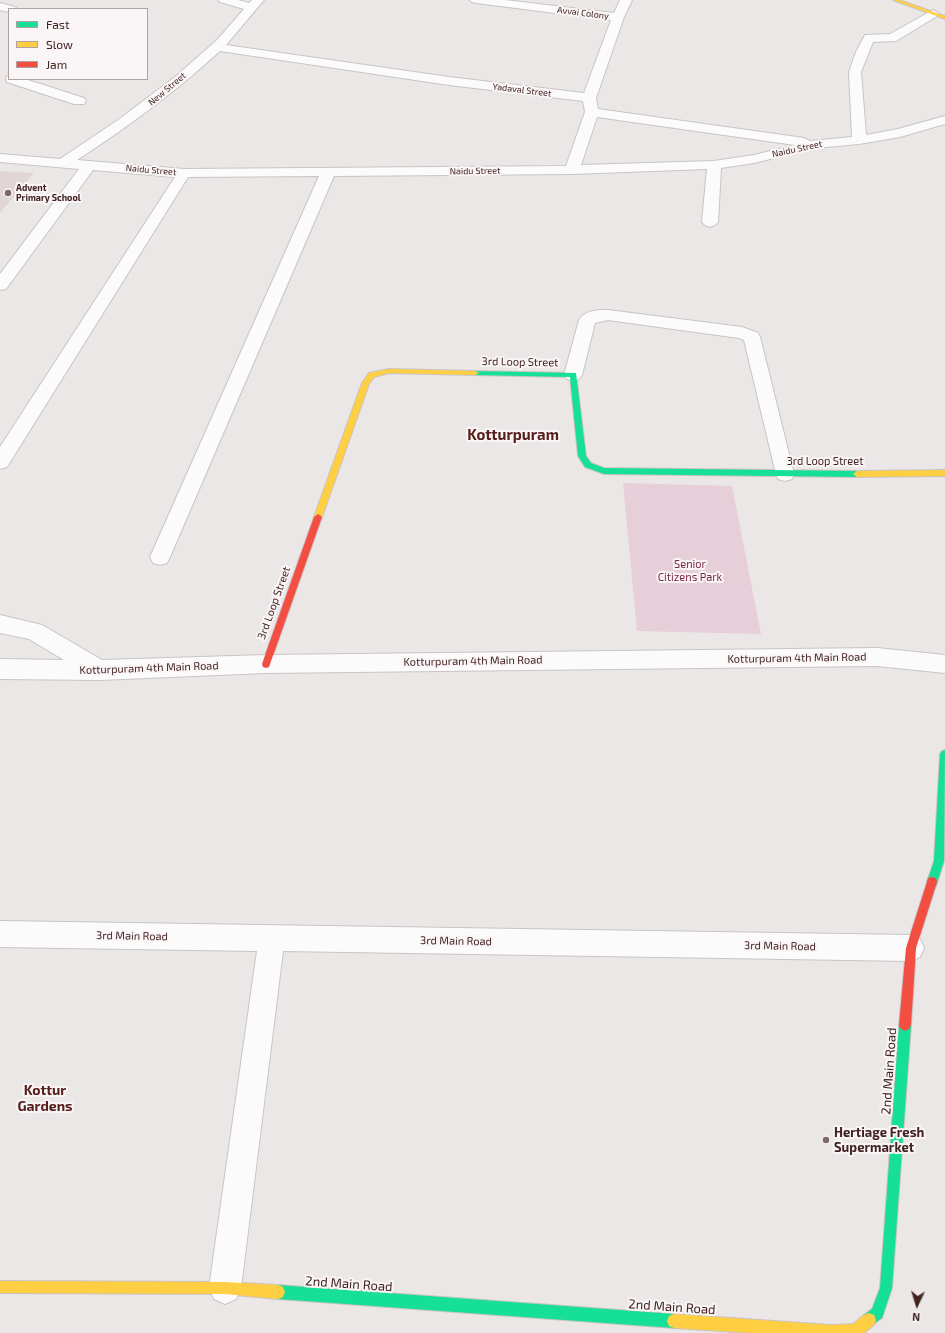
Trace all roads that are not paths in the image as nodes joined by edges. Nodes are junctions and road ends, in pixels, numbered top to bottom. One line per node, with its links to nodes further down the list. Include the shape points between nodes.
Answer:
1 (224, 0): 5 (street)
2 (476, 0): 7 (street, Avvai Colony)
3 (626, 0): 7 (street)
4 (895, 0): 6 (street)
5 (254, 4): 9 (street, New Street)
6 (933, 14): 8 (street); 15 (street, via 892,38 869,38 855,72)
7 (618, 17): 11 (street)
8 (945, 18)
9 (217, 47): 11 (street, Yadaval Street, via 449,81); 18 (street, New Street, via 156,99)
10 (15, 80): 12 (street)
11 (589, 98): 13 (street)
12 (79, 101)
13 (592, 112): 16 (street); 21 (street)
14 (945, 120): 15 (street, Naidu Street)
15 (859, 140): 16 (street, Naidu Street)
16 (815, 144): 20 (street, Naidu Street, via 754,159)
17 (0, 158): 18 (street, Naidu Street)
18 (63, 163): 19 (street, Naidu Street)
19 (89, 165): 23 (street, Naidu Street); 25 (street)
20 (714, 165): 21 (street, Naidu Street); 24 (street)
21 (572, 170): 22 (street, Naidu Street)
22 (328, 173): 23 (street, Naidu Street); 30 (street)
23 (184, 174): 27 (street)
24 (710, 222)
25 (0, 285)
26 (573, 375): 29 (street, 3rd Loop Street, via 582,456 590,467 604,471); 29 (street, via 587,320 595,316 608,315 742,333 752,337); 32 (street, 3rd Loop Street, via 389,371 372,375 366,382)
27 (0, 462)
28 (945, 473): 29 (street, 3rd Loop Street)
29 (785, 474)
30 (160, 558)
31 (0, 624): 35 (street, via 34,631)
32 (266, 664): 33 (street, Kotturpuram 4th Main Road, via 877,657); 35 (street, Kotturpuram 4th Main Road)
33 (945, 664)
34 (0, 669): 35 (street, Kotturpuram 4th Main Road)
35 (100, 670)
36 (945, 754): 37 (street, 2nd Main Road)
37 (942, 861): 40 (street, 2nd Main Road)
38 (0, 934): 39 (street, 3rd Main Road)
39 (272, 938): 40 (street, 3rd Main Road); 42 (street)
40 (911, 948): 42 (street, 2nd Main Road, via 886,1288 877,1314 856,1331 823,1331)
41 (0, 1287): 42 (street, 2nd Main Road)
42 (225, 1288)

